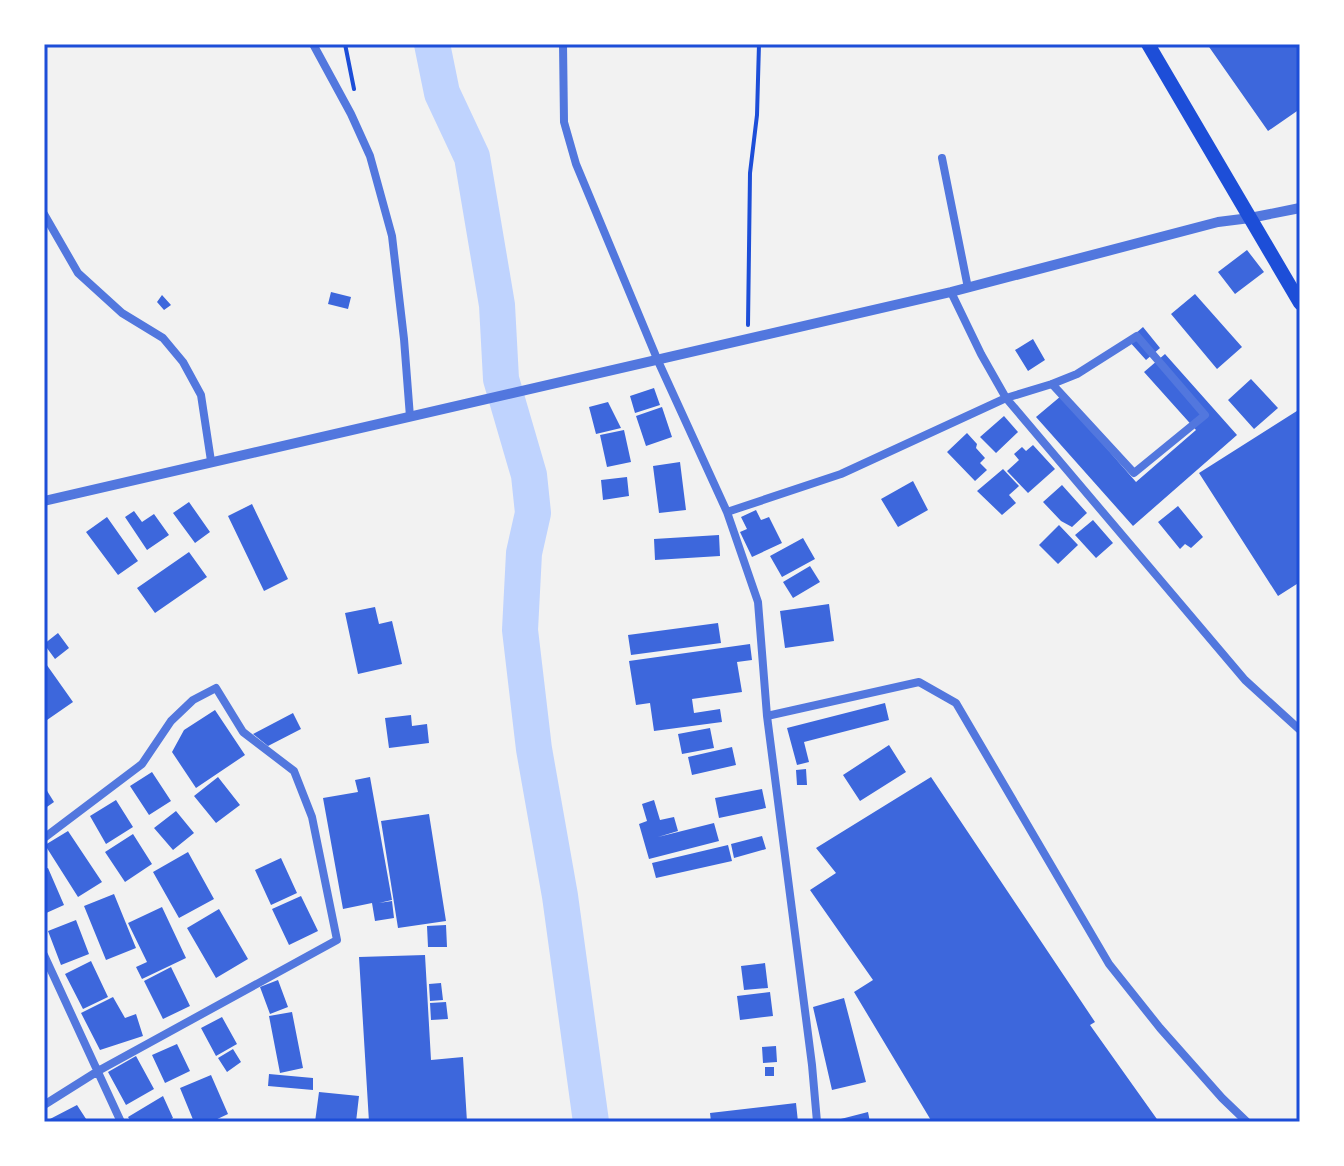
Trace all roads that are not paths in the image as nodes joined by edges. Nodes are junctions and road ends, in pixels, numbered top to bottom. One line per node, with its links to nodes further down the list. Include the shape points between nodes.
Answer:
1 (313, 44): 14 (street, via 370,156 392,236)
2 (563, 44): 11 (street, via 564,122 576,164)
3 (1148, 44): 7 (main road)
4 (942, 158): 8 (street)
5 (1300, 208): 7 (street)
6 (44, 214): 15 (street, via 78,273 122,313 163,338 183,362 201,395)
7 (1250, 218): 8 (street); 10 (main road)
8 (968, 288): 9 (street)
9 (951, 292): 11 (street); 13 (street)
10 (1300, 303)
11 (658, 361): 14 (street); 17 (street)
12 (1052, 384): 12 (street, via 1134,473 1205,415 1137,336); 13 (street)
13 (1006, 398): 17 (street, via 841,474); 19 (street, via 1245,680)
14 (410, 417): 15 (street)
15 (211, 461): 16 (street)
16 (44, 501)
17 (727, 512): 18 (street, via 758,602)
18 (767, 716): 25 (street); 26 (street, via 919,682 956,703 1109,964 1170,1040)
19 (1300, 730)
20 (44, 838): 22 (street, via 142,764 171,721 216,688 243,732 294,771 312,817 337,940)
21 (44, 955): 22 (street)
22 (98, 1071): 23 (street); 24 (street)
23 (44, 1105)
24 (121, 1122)
25 (817, 1122)
26 (1247, 1122)

